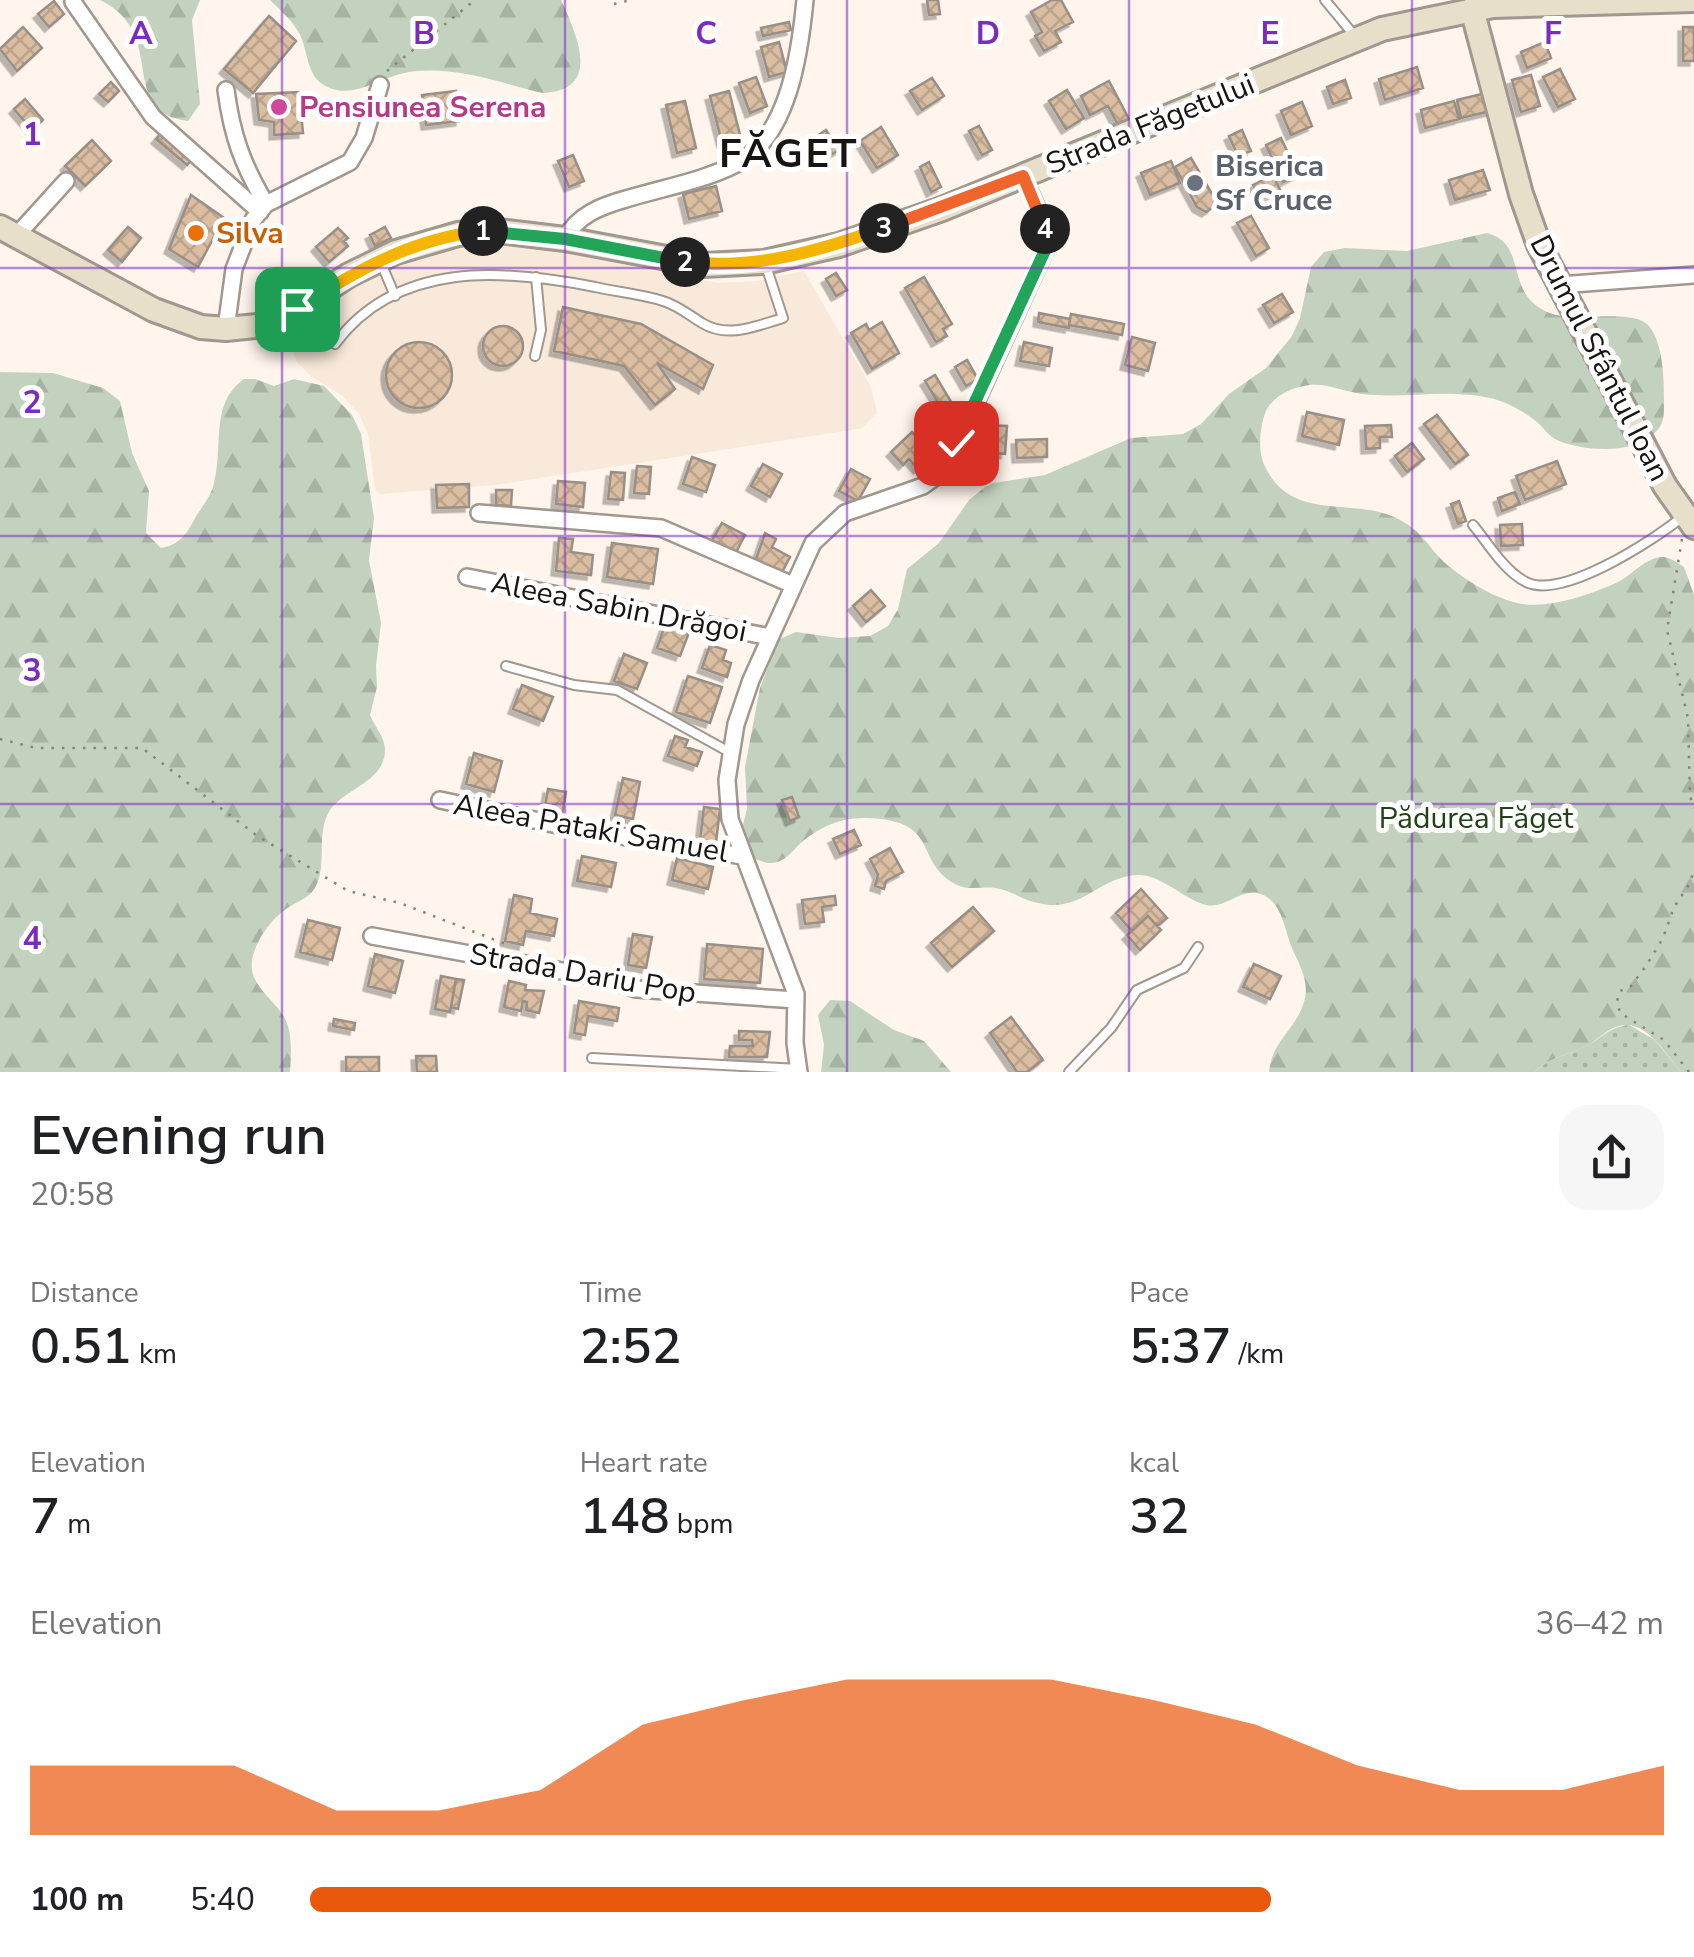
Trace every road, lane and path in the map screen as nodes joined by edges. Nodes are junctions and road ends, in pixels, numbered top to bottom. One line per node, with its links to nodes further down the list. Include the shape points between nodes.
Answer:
1 (475, 0): 10 (path, via 397,61)
2 (631, 0): 7 (path)
3 (805, 0): 16 (street, via 800,58 773,127 754,150 738,163 604,206 572,225)
4 (1325, 0): 9 (lane)
5 (1694, 0): 8 (main road, Strada Făgetului)
6 (73, 2): 14 (street, via 152,117)
7 (614, 4)
8 (1487, 5): 9 (main road, Strada Făgetului); 21 (main road, Drumul Sfântul Ioan, via 1522,194)
9 (1357, 38): 12 (main road, Strada Făgetului)
10 (380, 86): 14 (street, via 350,162)
11 (226, 90): 14 (street, via 232,136)
12 (1023, 176): 18 (main road, Strada Făgetului, via 838,244); 30 (street, via 1047,246 945,470 923,486 845,514 813,543)
13 (66, 182): 15 (street)
14 (262, 208): 23 (street, via 234,269)
15 (9, 231): 23 (main road, Strada Făgetului, via 154,310)
16 (565, 239): 17 (main road, Strada Făgetului, via 490,230); 18 (main road, Strada Făgetului, via 686,262)
17 (380, 260): 22 (lane); 23 (main road, Strada Făgetului, via 266,325)
18 (764, 262): 20 (lane, via 783,318 736,332 704,325 665,301)
19 (1694, 275): 21 (street)
20 (536, 277): 22 (lane, via 471,274); 25 (lane, via 541,330)
21 (1559, 285): 27 (main road, Drumul Sfântul Ioan)
22 (395, 296): 24 (lane, via 350,325)
23 (226, 328)
24 (335, 344)
25 (535, 356)
26 (480, 513): 30 (street, via 661,528)
27 (1688, 520): 28 (lane, via 1606,564 1545,586 1514,575); 36 (path, via 1667,630 1688,718)
28 (1473, 525)
29 (467, 577): 31 (street, Aleea Sabin Drăgoi)
30 (794, 585): 31 (street)
31 (770, 637): 34 (street, via 750,680)
32 (506, 666): 34 (lane, via 617,690)
33 (0, 739): 41 (path, via 36,748 142,748 256,835 348,891 400,903)
34 (731, 753): 37 (street, via 730,819)
35 (440, 800): 37 (street, Aleea Pataki Samuel)
36 (1694, 808)
37 (742, 856): 42 (street)
38 (1694, 870): 46 (path, via 1663,938 1617,1001 1620,1012 1664,1040)
39 (372, 936): 42 (street, Strada Dariu Pop, via 647,990)
40 (1198, 947): 45 (lane, via 1184,968 1137,990)
41 (522, 951)
42 (796, 1000): 44 (street)
43 (592, 1058): 44 (lane)
44 (799, 1070)
45 (1069, 1072)
46 (1688, 1072)

